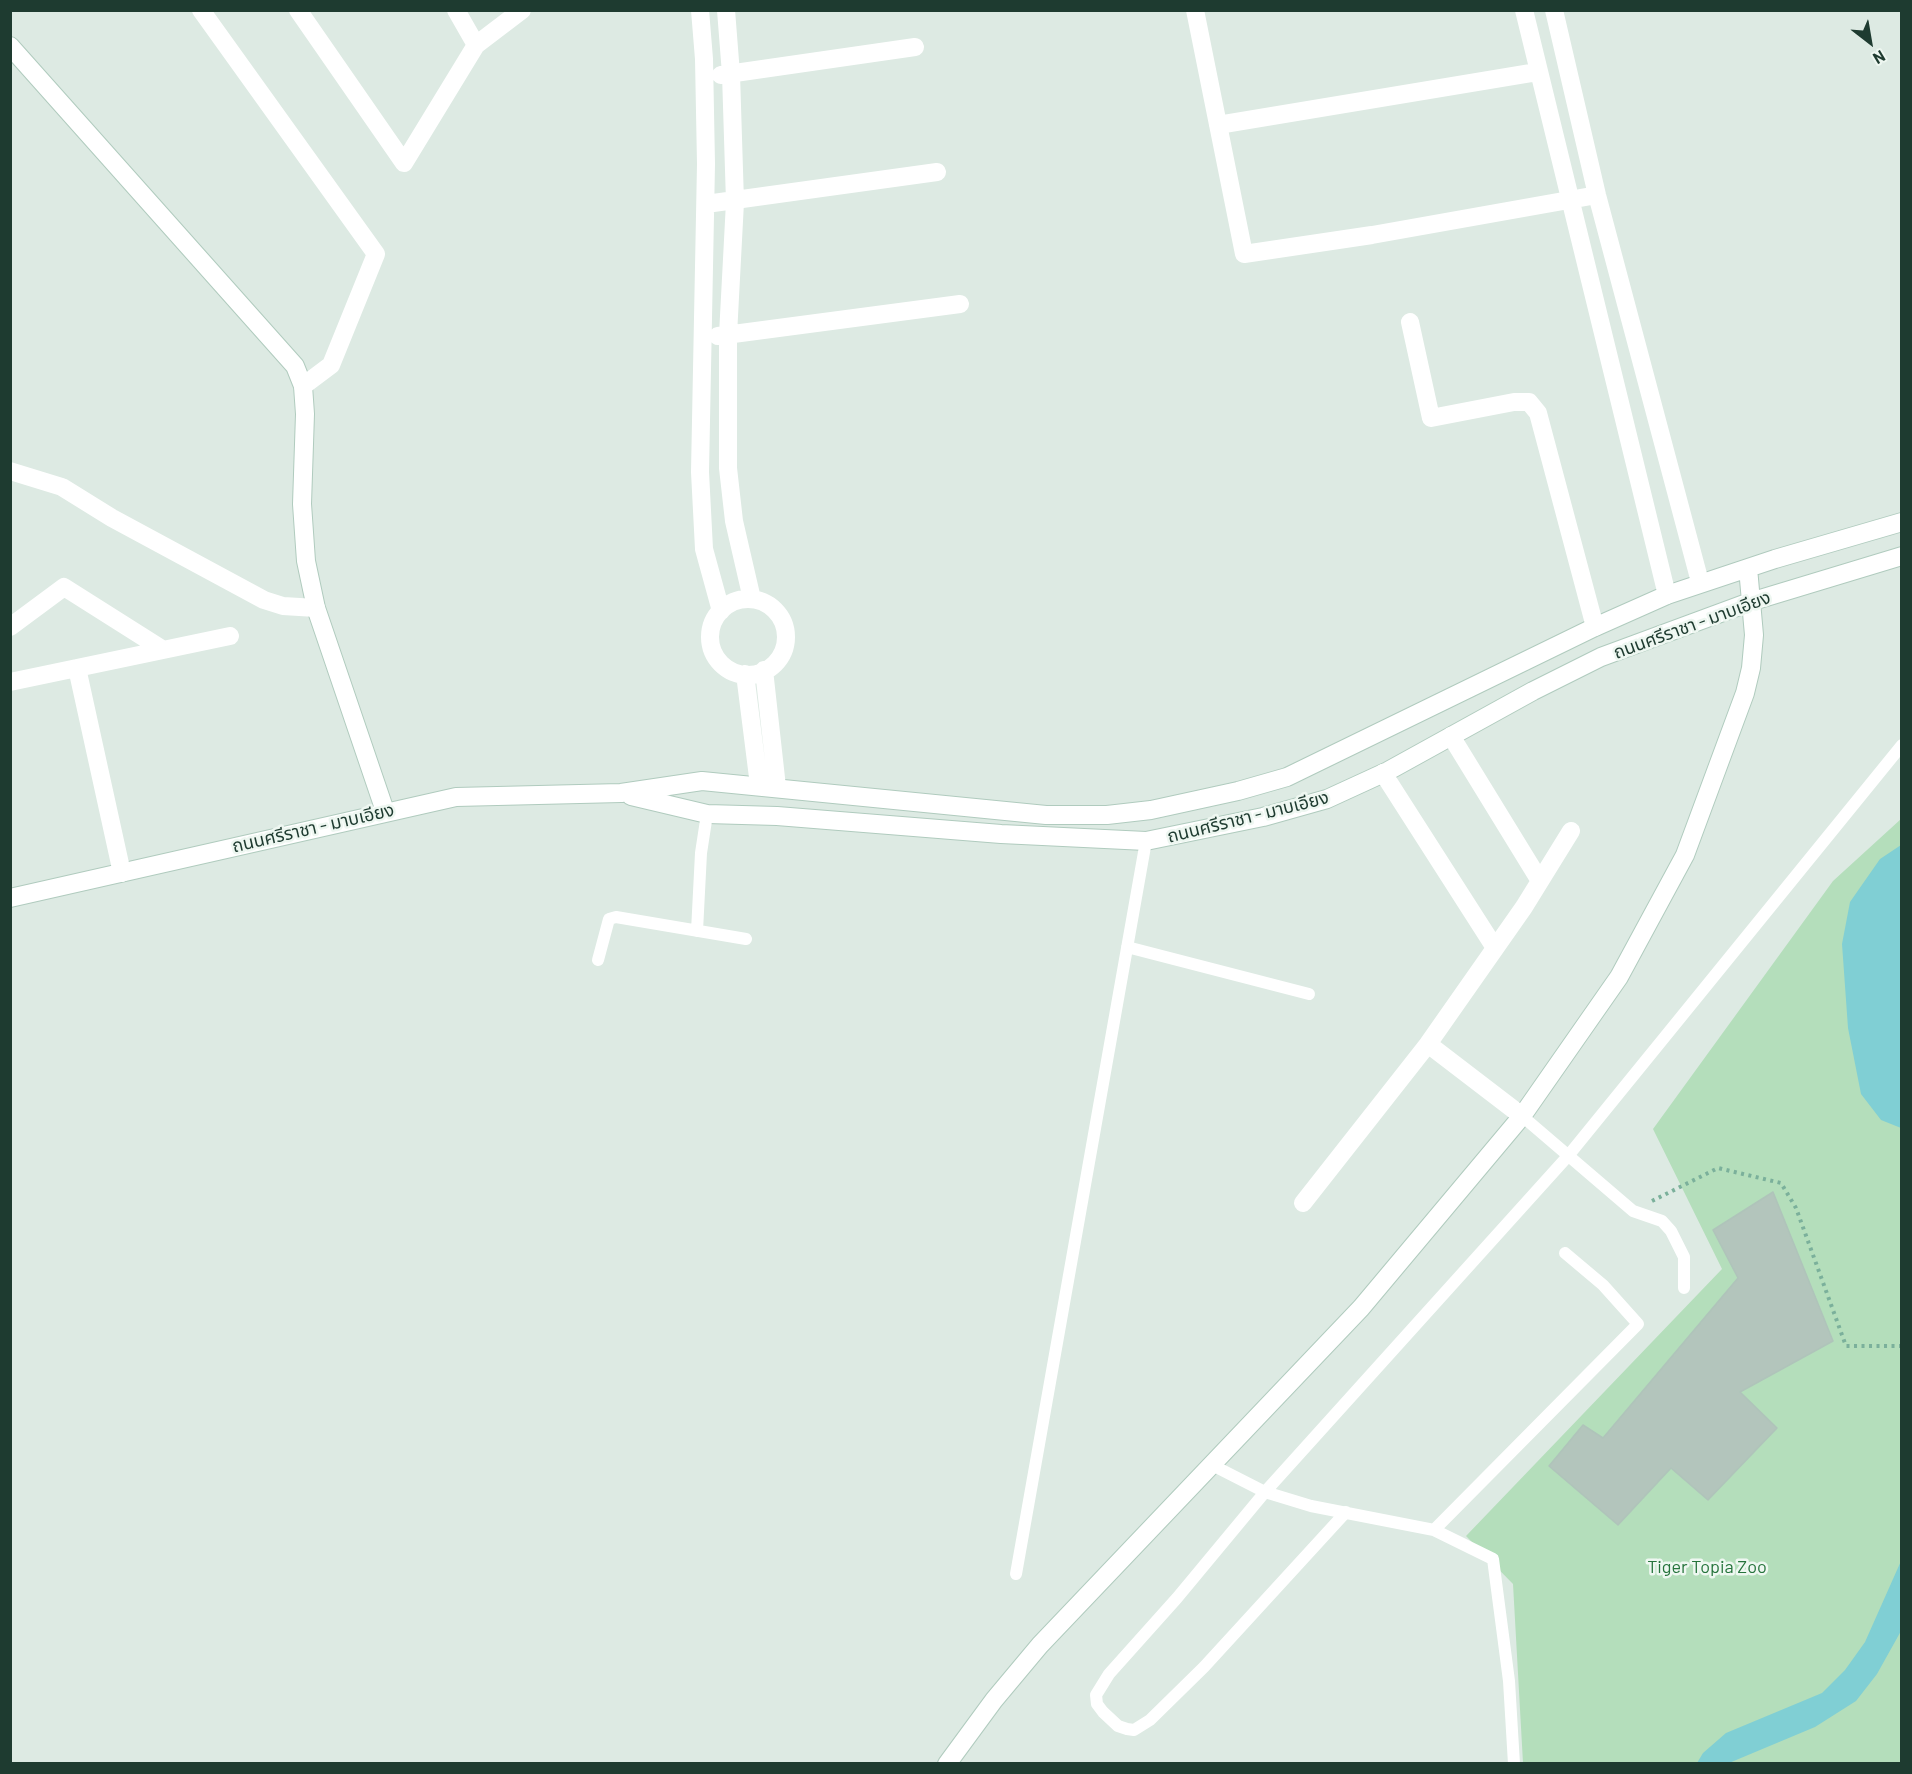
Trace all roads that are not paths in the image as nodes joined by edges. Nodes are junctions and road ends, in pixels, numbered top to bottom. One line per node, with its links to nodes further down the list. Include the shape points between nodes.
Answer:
1 (201, 10): 26 (street, via 376,254 331,364)
2 (298, 10): 10 (street, via 404,163)
3 (456, 10): 10 (street)
4 (522, 10): 10 (street)
5 (700, 10): 15 (street)
6 (726, 10): 14 (street)
7 (1195, 10): 16 (street)
8 (1524, 10): 13 (street)
9 (1554, 10): 18 (street)
10 (476, 45)
11 (10, 46): 26 (street, via 295,366)
12 (915, 47): 14 (street)
13 (1537, 72): 16 (street); 19 (street)
14 (731, 75): 15 (street); 20 (street)
15 (704, 77): 21 (street)
16 (1218, 125): 19 (street, via 1244,254)
17 (937, 172): 20 (street)
18 (1597, 195): 19 (street); 33 (street)
19 (1569, 200): 34 (street)
20 (735, 202): 21 (street); 24 (street)
21 (706, 204): 25 (street)
22 (960, 304): 24 (street)
23 (1410, 322): 40 (street, via 1431,418 1514,402 1529,402 1538,413)
24 (728, 335): 25 (street); 28 (street, via 728,468)
25 (702, 338): 30 (street)
26 (303, 386): 37 (street, via 302,504 306,561)
27 (10, 471): 37 (street, via 62,487 264,600 283,606)
28 (734, 520): 30 (street); 35 (street)
29 (1902, 522): 32 (street, ถนนศรีราชา - มาบเอียง)
30 (703, 527): 38 (street)
31 (1902, 556): 36 (street, ถนนศรีราชา - มาบเอียง)
32 (1748, 568): 33 (street, ถนนศรีราชา - มาบเอียง); 36 (street)
33 (1701, 582): 34 (street, ถนนศรีราชา - มาบเอียง)
34 (1667, 595): 40 (street, ถนนศรีราชา - มาบเอียง)
35 (752, 599): 38 (street, via 730,603); 44 (street, via 773,608 785,627 784,650)
36 (1750, 602): 47 (street, ถนนศรีราชา - มาบเอียง, via 1601,657); 67 (street, via 1754,635 1747,685 1685,855 1619,977)
37 (316, 608): 52 (street)
38 (721, 610): 45 (street, via 710,632 715,656 732,672)
39 (10, 627): 42 (street, via 64,586)
40 (1595, 627): 50 (street, ถนนศรีราชา - มาบเอียง, via 1287,777 1238,792 1151,810 1046,815)
41 (230, 636): 42 (street)
42 (162, 649): 43 (street)
43 (77, 668): 46 (street); 57 (street)
44 (764, 670): 45 (street); 50 (street)
45 (745, 674): 50 (street)
46 (10, 682)
47 (1450, 736): 49 (street, ถนนศรีราชา - มาบเอียง); 58 (street)
48 (1902, 745): 68 (lane)
49 (1383, 773): 56 (street, ถนนศรีราชา - มาบเอียง, via 1300,807); 63 (street)
50 (768, 786): 51 (street, ถนนศรีราชา - มาบเอียง, via 702,781); 54 (street)
51 (621, 793): 52 (street, ถนนศรีราชา - มาบเอียง, via 456,797); 53 (street, ถนนศรีราชา - มาบเอียง)
52 (385, 812): 57 (street, ถนนศรีราชา - มาบเอียง)
53 (707, 814): 54 (street, ถนนศรีราชา - มาบเอียง); 60 (lane)
54 (768, 816): 56 (street, ถนนศรีราชา - มาบเอียง)
55 (1571, 831): 58 (street)
56 (1146, 841): 62 (lane)
57 (122, 873): 59 (street, ถนนศรีราชา - มาบเอียง)
58 (1540, 880): 63 (street)
59 (10, 898)
60 (697, 931): 61 (lane); 64 (lane, via 612,917)
61 (746, 939)
62 (1127, 947): 65 (lane); 76 (lane)
63 (1495, 948): 66 (street)
64 (598, 960)
65 (1309, 994)
66 (1428, 1044): 67 (street); 69 (street)
67 (1522, 1116): 68 (lane); 72 (street, via 1361,1308)
68 (1568, 1156): 71 (lane, via 1633,1210 1662,1221 1671,1231 1684,1257); 73 (lane)
69 (1303, 1203)
70 (1565, 1253): 75 (lane, via 1638,1323)
71 (1684, 1288)
72 (1214, 1466): 73 (lane); 77 (street, via 1040,1645)
73 (1265, 1492): 74 (lane); 74 (lane, via 1099,1688 1097,1704 1118,1726 1134,1730 1150,1720)
74 (1346, 1512): 75 (lane)
75 (1434, 1530): 78 (lane, via 1493,1558 1509,1681)
76 (1016, 1574)
77 (947, 1764)
78 (1514, 1764)

